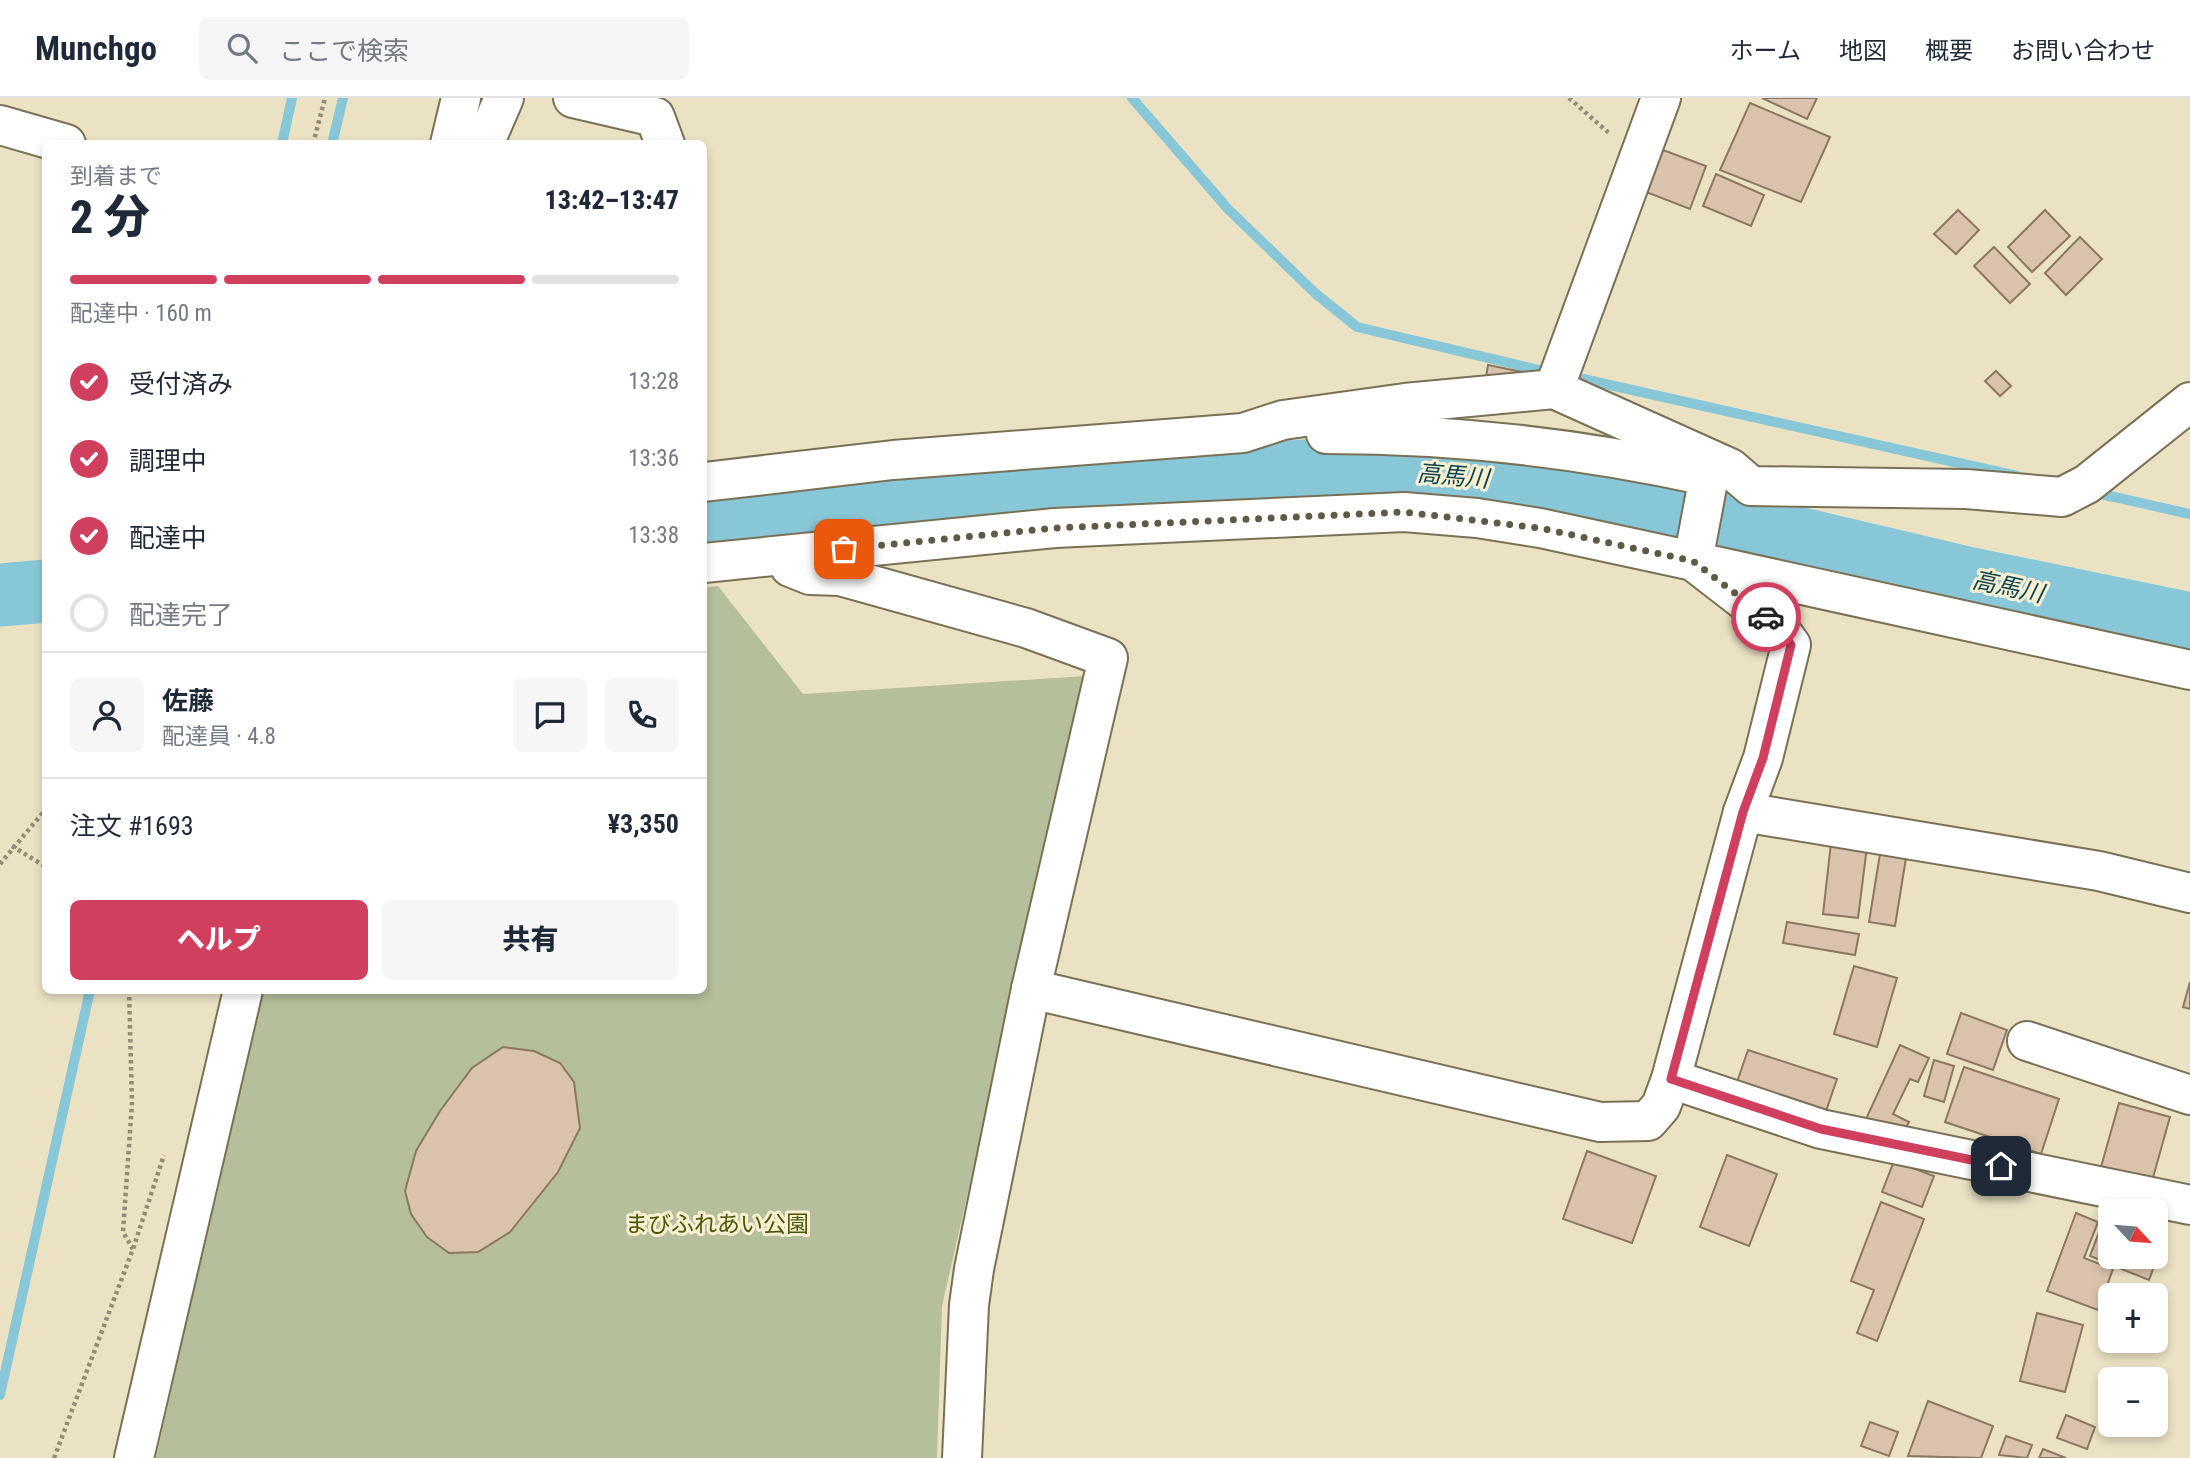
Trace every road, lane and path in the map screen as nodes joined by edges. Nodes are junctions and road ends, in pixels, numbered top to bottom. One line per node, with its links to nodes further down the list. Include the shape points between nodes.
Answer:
1 (325, 98): 9 (path)
2 (461, 98): 10 (street)
3 (504, 98): 11 (street)
4 (573, 98): 12 (street, via 655,117)
5 (1569, 98): 13 (path)
6 (1661, 98): 13 (street)
7 (0, 125): 8 (street)
8 (52, 140)
9 (314, 140)
10 (451, 140)
11 (486, 140)
12 (664, 140)
13 (1638, 157): 14 (street)
14 (1554, 389): 16 (street, via 1283,420); 19 (street, via 1730,468)
15 (2190, 402): 19 (street, via 2087,484 2062,497 1966,489)
16 (1244, 433): 17 (street, via 893,460); 18 (street, via 1468,438 1565,450)
17 (707, 482)
18 (1707, 484): 19 (street); 20 (street)
19 (1751, 486)
20 (1694, 552): 21 (street, via 1404,512 1055,528); 23 (street); 24 (street, via 1777,625 1791,645 1763,758)
21 (765, 557): 22 (street); 30 (street, via 810,575 841,576 1026,628 1108,658)
22 (707, 563)
23 (2190, 670)
24 (1743, 812): 29 (street, via 2099,871); 34 (street)
25 (42, 813): 26 (path)
26 (12, 846): 27 (path); 28 (path)
27 (0, 864)
28 (42, 865)
29 (2190, 893)
30 (1031, 989): 34 (street, via 1600,1122 1648,1121 1661,1106); 41 (street, via 974,1269)
31 (129, 994): 38 (path, via 131,1103 123,1232)
32 (242, 994): 40 (street)
33 (2027, 1041): 35 (street)
34 (1671, 1079): 37 (street, via 1821,1129)
35 (2190, 1095)
36 (166, 1145): 38 (path)
37 (2190, 1205)
38 (133, 1249): 39 (path)
39 (54, 1458)
40 (134, 1458)
41 (962, 1458)

